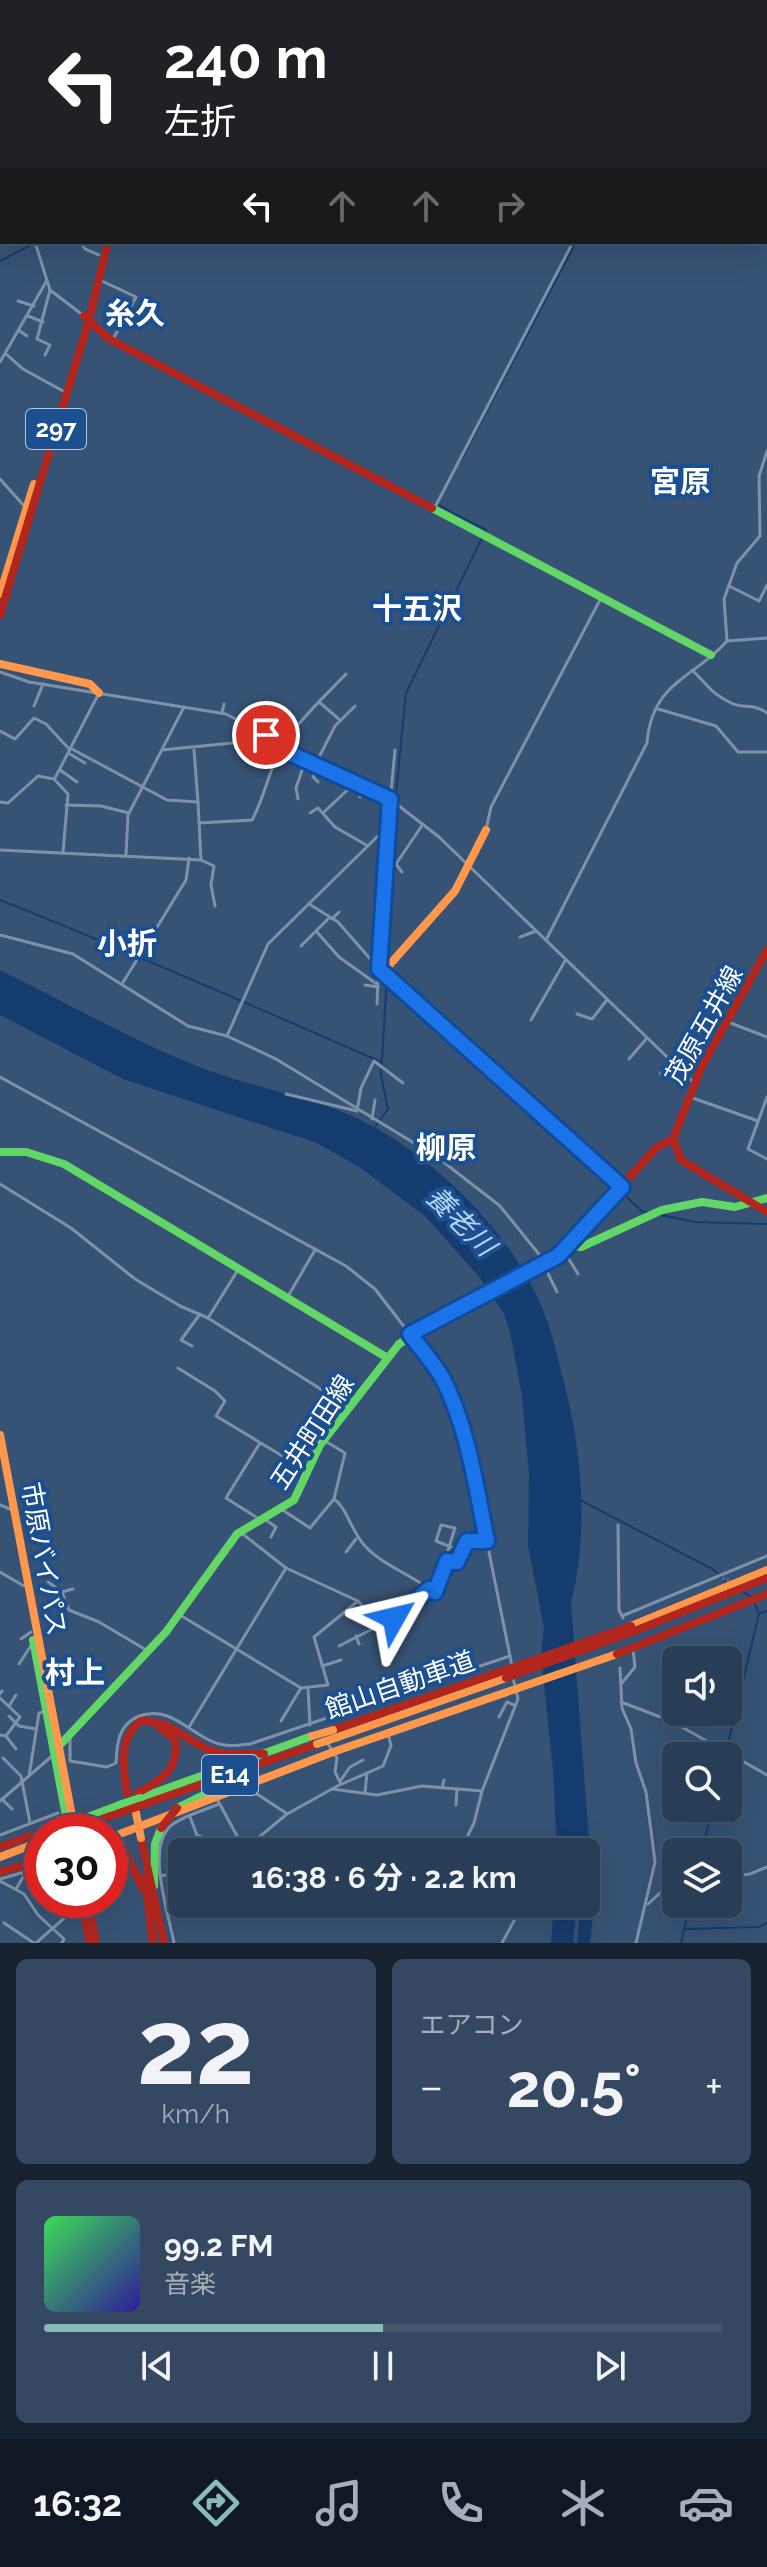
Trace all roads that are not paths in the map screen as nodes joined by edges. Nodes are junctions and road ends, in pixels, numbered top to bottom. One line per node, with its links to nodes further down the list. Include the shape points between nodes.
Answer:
1 (51, 0): 2 (street)
2 (57, 0)
3 (36, 244): 10 (street)
4 (81, 244): 8 (street)
5 (104, 244): 8 (main road, 297)
6 (105, 244): 9 (main road, 297)
7 (572, 244): 28 (street)
8 (99, 255): 15 (main road, 297)
9 (99, 279): 15 (main road, 297); 19 (street, via 136,297)
10 (46, 282): 11 (street); 13 (street)
11 (50, 290): 15 (street); 16 (street)
12 (18, 301): 13 (street)
13 (34, 306): 14 (street)
14 (28, 316): 16 (street); 17 (street)
15 (86, 318): 19 (main road); 23 (main road, 297); 29 (main road, 297)
16 (43, 322): 21 (street, via 37,339 50,345)
17 (20, 331): 18 (street); 20 (street)
18 (27, 336)
19 (112, 341): 28 (main road)
20 (5, 353): 22 (street); 23 (street)
21 (45, 355)
22 (0, 362)
23 (63, 391): 29 (main road, 297)
24 (767, 451): 27 (street, via 759,476)
25 (0, 479): 29 (street)
26 (767, 507): 27 (street)
27 (758, 508): 31 (street, via 760,536 737,563)
28 (434, 509): 33 (main road)
29 (29, 510): 32 (main road, 297); 34 (main road, 297)
30 (767, 585): 31 (street, via 759,601)
31 (729, 586): 36 (street, via 723,610)
32 (0, 594)
33 (601, 598): 37 (main road); 89 (street, via 491,807)
34 (0, 615)
35 (767, 638): 36 (street)
36 (727, 641): 37 (street)
37 (711, 655): 39 (street)
38 (0, 664): 42 (main road)
39 (692, 669): 50 (street, via 672,684); 52 (street, via 712,694)
40 (0, 672): 43 (street)
41 (346, 674): 45 (street)
42 (52, 680): 43 (street); 44 (main road, via 90,684)
43 (43, 684): 47 (street)
44 (99, 693): 49 (street); 63 (street)
45 (319, 702): 54 (street); 60 (street)
46 (224, 704): 51 (street)
47 (34, 706)
48 (355, 706): 54 (street)
49 (184, 707): 51 (street); 61 (street)
50 (658, 709): 64 (street, via 716,726 738,752); 106 (street, via 647,743)
51 (222, 713): 53 (street)
52 (767, 713)
53 (237, 720): 55 (street); 60 (street)
54 (340, 720): 67 (street)
55 (234, 731)
56 (1, 732): 57 (street); 63 (street, via 15,739 34,718)
57 (0, 739)
58 (232, 743): 59 (street)
59 (194, 748): 61 (street); 81 (street)
60 (282, 748): 65 (street); 86 (street, via 250,822)
61 (162, 750): 76 (street)
62 (395, 750): 79 (street)
63 (71, 751): 66 (street); 68 (street); 76 (street)
64 (766, 751)
65 (306, 759): 67 (street); 78 (street, via 296,788)
66 (85, 763)
67 (318, 763): 69 (street); 73 (street, via 313,777)
68 (60, 770): 70 (street); 72 (street)
69 (344, 775): 71 (street); 74 (street)
70 (54, 779): 80 (street, via 38,776 8,803); 82 (street, via 67,792)
71 (357, 781): 75 (street); 83 (street)
72 (77, 782)
73 (318, 782)
74 (337, 783)
75 (364, 784): 77 (street); 79 (street)
76 (143, 787): 81 (street, via 170,801); 84 (street)
77 (360, 797)
78 (298, 799)
79 (390, 799): 87 (street); 88 (street)
80 (0, 802)
81 (198, 802): 86 (street)
82 (66, 805): 84 (street); 92 (street)
83 (324, 812): 85 (street, via 318,808); 90 (street, via 335,827)
84 (129, 813): 93 (street)
85 (310, 813)
86 (199, 823): 95 (street)
87 (423, 824): 96 (street); 97 (street, via 396,864)
88 (388, 826): 90 (street); 110 (street)
89 (486, 830): 96 (main road)
90 (368, 846): 98 (street)
91 (0, 850): 92 (street)
92 (63, 853): 93 (street)
93 (126, 855): 94 (street)
94 (189, 858): 95 (street); 113 (street, via 186,880)
95 (201, 860): 99 (street, via 214,866)
96 (468, 866): 103 (street); 110 (main road, via 451,896)
97 (402, 872)
98 (309, 904): 101 (street); 121 (street, via 268,944)
99 (215, 906)
100 (339, 912): 101 (street)
101 (331, 918): 102 (street); 110 (street)
102 (316, 931): 107 (street); 111 (street, via 339,957)
103 (536, 931): 105 (street); 106 (street)
104 (0, 935): 113 (street, via 60,948)
105 (520, 937)
106 (546, 940): 109 (street)
107 (301, 946)
108 (767, 950): 120 (main road, 茂原五井線)
109 (566, 960): 116 (street); 119 (street)
110 (381, 970): 115 (street); 141 (street)
111 (362, 972): 112 (street); 115 (street)
112 (361, 980)
113 (122, 984): 121 (street, via 193,1028)
114 (365, 985): 115 (street)
115 (378, 986): 117 (street)
116 (607, 1000): 118 (street, via 592,1019); 123 (street)
117 (377, 1004)
118 (577, 1014)
119 (531, 1020)
120 (728, 1022): 122 (street); 128 (main road, 茂原五井線)
121 (227, 1036): 134 (street, via 326,1087)
122 (767, 1037)
123 (647, 1038): 124 (street); 125 (street)
124 (629, 1059)
125 (672, 1062): 126 (street); 128 (street)
126 (660, 1074)
127 (0, 1077): 146 (street)
128 (692, 1081): 131 (main road, 茂原五井線)
129 (403, 1083): 134 (street, via 374,1061)
130 (286, 1094): 134 (street)
131 (687, 1096): 136 (street); 137 (main road, 茂原五井線)
132 (767, 1097): 136 (street)
133 (375, 1100): 135 (street)
134 (357, 1111): 135 (street)
135 (372, 1119): 147 (street, via 437,1157 500,1206)
136 (758, 1121): 139 (street, via 748,1149)
137 (673, 1139): 141 (main road, 五井町田線, via 656,1148); 143 (main road, via 681,1160)
138 (0, 1152): 148 (main road, via 26,1152 64,1164)
139 (767, 1159)
140 (0, 1184): 152 (street, via 61,1221 135,1279)
141 (622, 1187): 145 (main road, 五井町田線)
142 (767, 1198): 143 (main road)
143 (750, 1203): 144 (main road); 145 (main road, via 682,1206 643,1217 581,1247)
144 (767, 1212)
145 (566, 1248): 147 (main road, 五井町田線); 149 (street)
146 (316, 1250): 151 (street); 154 (street, via 364,1278)
147 (545, 1263): 150 (street); 154 (main road, 五井町田線)
148 (238, 1269): 151 (main road); 153 (street)
149 (578, 1274)
150 (557, 1292)
151 (287, 1298): 156 (main road)
152 (200, 1314): 153 (street); 155 (street, via 181,1340)
153 (208, 1318): 158 (street)
154 (410, 1334): 156 (main road, 五井町田線); 174 (street, via 436,1368 454,1406)
155 (192, 1346)
156 (386, 1357): 159 (main road, 五井町田線)
157 (178, 1368): 162 (street, via 225,1401 216,1416)
158 (338, 1400): 159 (street); 159 (street)
159 (352, 1403): 161 (main road, 五井町田線)
160 (0, 1435): 229 (main road, 市原バイパス)
161 (324, 1440): 165 (street, via 345,1453); 168 (main road, 五井町田線, via 294,1500)
162 (260, 1443): 164 (street); 169 (street, via 226,1498)
163 (0, 1457): 167 (main road, 市原バイパス)
164 (289, 1460)
165 (334, 1499): 168 (street, via 310,1528); 173 (street)
166 (0, 1505): 167 (street)
167 (10, 1509): 184 (main road, 市原バイパス)
168 (281, 1509): 169 (main road, 五井町田線)
169 (258, 1516): 171 (main road, 五井町田線); 172 (street, via 276,1527)
170 (618, 1525): 177 (street, via 622,1617)
171 (239, 1531): 179 (street); 190 (main road, 五井町田線, via 212,1561)
172 (271, 1537)
173 (357, 1537): 176 (street); 186 (street, via 368,1550)
174 (487, 1541): 178 (street, via 467,1541 457,1562); 201 (street)
175 (451, 1547): 175 (street, via 455,1528 441,1525 436,1541); 178 (street)
176 (346, 1552)
177 (767, 1556)
178 (447, 1561): 186 (street, via 435,1592)
179 (286, 1568): 189 (street); 198 (street)
180 (767, 1570): 192 (main road, 館山自動車道 / E14)
181 (0, 1572): 184 (street)
182 (767, 1578): 192 (main road, 館山自動車道 / E14)
183 (48, 1582): 187 (street)
184 (24, 1586): 194 (main road, 市原バイパス)
185 (73, 1589): 187 (street)
186 (429, 1589): 191 (street)
187 (62, 1592): 200 (street, via 69,1610)
188 (761, 1594): 199 (main road)
189 (358, 1601): 191 (street); 204 (street, via 314,1637)
190 (180, 1615): 198 (street); 200 (main road, 五井町田線)
191 (380, 1625): 193 (street)
192 (631, 1629): 228 (main road, 館山自動車道 / E14, bridge)
193 (356, 1636): 196 (street); 197 (street)
194 (32, 1637): 195 (street); 203 (street); 215 (main road, 市原バイパス)
195 (21, 1639)
196 (359, 1644)
197 (339, 1646)
198 (236, 1649): 208 (street); 222 (street)
199 (628, 1650): 206 (street, via 635,1667); 209 (main road)
200 (148, 1651): 226 (main road, 五井町田線)
201 (510, 1656): 209 (street); 219 (street)
202 (341, 1660): 204 (street)
203 (19, 1664)
204 (322, 1666): 207 (street, via 328,1685)
205 (620, 1668): 206 (street)
206 (621, 1684): 212 (street)
207 (308, 1687): 208 (street); 221 (street)
208 (301, 1688): 218 (street)
209 (515, 1689): 213 (street); 224 (main road)
210 (1, 1694): 214 (street)
211 (16, 1695): 214 (street)
212 (621, 1702): 237 (street, via 671,1721); 285 (street, via 653,1838 655,1867)
213 (514, 1705): 217 (street, via 507,1702); 246 (street)
214 (9, 1706): 220 (street, via 20,1717)
215 (45, 1711): 223 (street, via 39,1713); 232 (main road, 市原バイパス)
216 (9, 1716): 220 (street)
217 (499, 1717)
218 (281, 1721)
219 (319, 1722): 221 (street); 231 (street)
220 (16, 1723): 223 (street); 227 (street)
221 (310, 1725): 222 (street, via 239,1746 214,1743)
222 (189, 1727): 226 (street, via 158,1713 133,1719 120,1734 111,1767 70,1761)
223 (36, 1729): 238 (street)
224 (388, 1733): 231 (main road); 236 (street, via 391,1746 383,1766)
225 (0, 1735): 227 (street)
226 (70, 1735): 229 (main road, 五井町田線)
227 (6, 1736): 230 (street)
228 (315, 1740): 233 (main road, 館山自動車道 / E14); 250 (main road, 館山自動車道 / E14); 283 (main road, bridge, via 177,1808 155,1844)
229 (60, 1744): 232 (main road, 五井町田線); 255 (main road, 市原バイパス)
230 (16, 1749)
231 (333, 1752): 240 (street); 242 (main road)
232 (54, 1753): 238 (street); 254 (main road, 市原バイパス)
233 (264, 1754): 250 (main road, 館山自動車道 / E14); 250 (main road, via 217,1752 173,1727 144,1722 130,1730 122,1745)
234 (3, 1758): 241 (street, via 21,1776)
235 (363, 1760): 240 (street, via 350,1767)
236 (367, 1773): 240 (street); 247 (street)
237 (767, 1775)
238 (29, 1776): 241 (street)
239 (444, 1780): 243 (street)
240 (341, 1782): 244 (street)
241 (21, 1783): 248 (street); 253 (street)
242 (250, 1784): 249 (main road); 257 (street)
243 (442, 1788): 245 (street); 247 (street)
244 (332, 1789): 247 (street); 257 (street)
245 (457, 1790): 246 (street); 251 (street)
246 (482, 1791): 267 (street)
247 (365, 1794)
248 (1, 1800): 252 (street)
249 (218, 1801): 258 (street); 260 (main road); 265 (street)
250 (132, 1802): 250 (main road, via 164,1777 176,1760 175,1740 162,1728 143,1727 130,1738 126,1759); 256 (main road, 館山自動車道 / E14); 283 (main road, bridge)
251 (456, 1805)
252 (12, 1809)
253 (28, 1814)
254 (64, 1814)
255 (78, 1814)
256 (105, 1814)
257 (287, 1814): 266 (street)
258 (190, 1817): 262 (street); 280 (street, via 165,1834)
259 (24, 1825): 261 (street)
260 (128, 1831)
261 (0, 1835)
262 (197, 1835): 263 (street); 264 (street)
263 (188, 1838)
264 (203, 1838)
265 (237, 1838)
266 (258, 1838)
267 (467, 1838)
268 (24, 1839): 269 (main road, 館山自動車道 / E14)
269 (0, 1847)
270 (24, 1848): 272 (main road)
271 (128, 1856): 283 (main road, bridge)
272 (0, 1857)
273 (24, 1865): 275 (main road)
274 (767, 1867): 279 (street)
275 (0, 1872)
276 (24, 1873): 281 (street)
277 (168, 1874): 280 (street)
278 (24, 1875): 282 (street)
279 (742, 1875)
280 (161, 1876): 297 (street)
281 (0, 1880): 282 (street)
282 (16, 1889): 291 (street)
283 (150, 1894): 295 (main road); 296 (main road)
284 (662, 1894): 285 (street)
285 (646, 1908): 299 (street)
286 (62, 1918): 291 (street)
287 (88, 1918): 294 (main road)
288 (85, 1919): 294 (main road)
289 (515, 1919): 298 (street)
290 (4, 1923): 292 (street)
291 (51, 1927): 292 (street); 293 (street)
292 (35, 1943)
293 (62, 1943)
294 (93, 1943)
295 (153, 1943)
296 (164, 1943)
297 (174, 1943)
298 (502, 1943)
299 (636, 1943)

